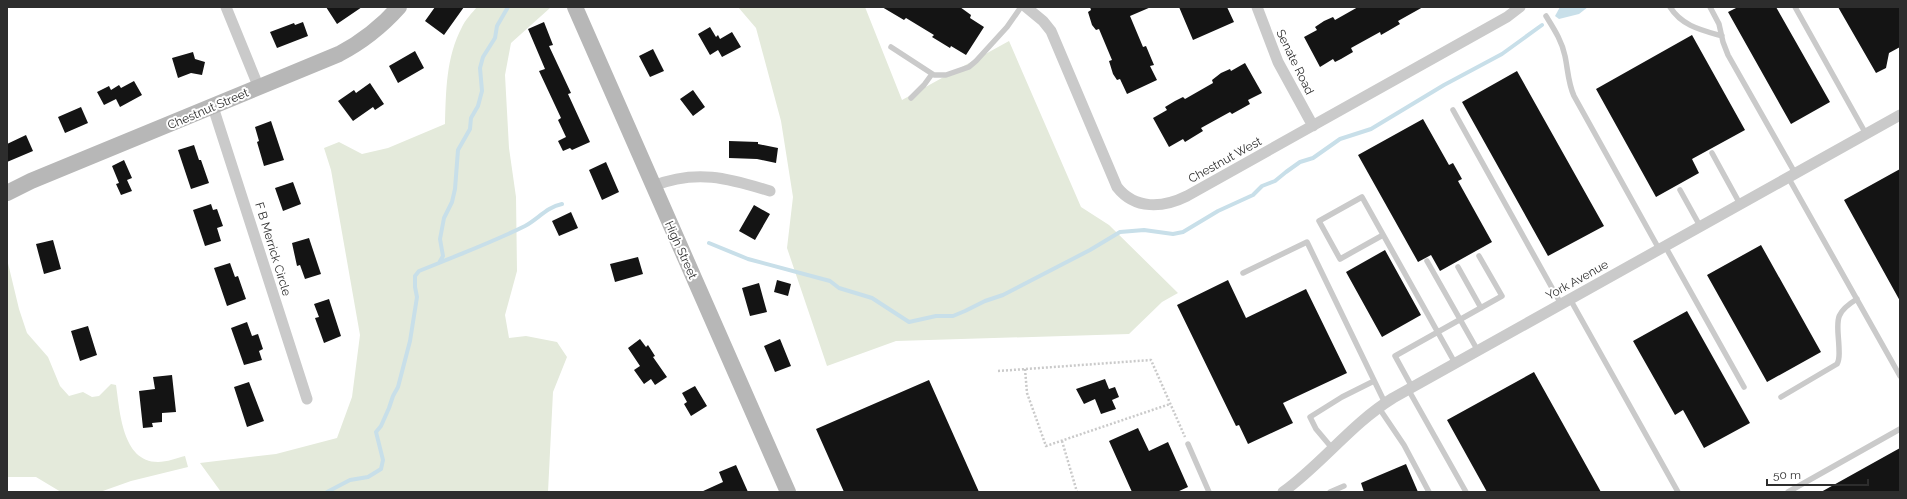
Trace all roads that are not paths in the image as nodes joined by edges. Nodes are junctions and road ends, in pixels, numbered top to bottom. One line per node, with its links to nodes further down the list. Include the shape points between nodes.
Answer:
1 (226, 7): 15 (street)
2 (399, 7): 15 (main road, Chestnut Street, via 376,30 349,49)
3 (575, 7): 24 (main road, High Street)
4 (1021, 7): 14 (lane, via 1007,27 972,65 943,76)
5 (1026, 7): 20 (street, Chestnut West, via 1043,21 1051,32 1113,180 1121,193 1132,201 1157,205 1180,200)
6 (1257, 7): 20 (street, Senate Road, via 1278,62)
7 (1520, 7): 20 (street, Chestnut West, via 1508,17)
8 (1670, 7): 12 (lane, via 1675,15 1687,24)
9 (1710, 7): 12 (lane)
10 (1795, 7): 21 (lane)
11 (1546, 16): 31 (lane, via 1562,46 1574,96)
12 (1722, 36): 23 (lane, via 1728,56)
13 (891, 47): 14 (lane)
14 (932, 74): 16 (lane)
15 (258, 88): 17 (main road, Chestnut Street)
16 (911, 98)
17 (213, 107): 27 (main road, Chestnut Street); 48 (street, F B Merrick Circle)
18 (1453, 110): 37 (lane)
19 (1900, 115): 21 (street, York Avenue)
20 (1313, 126)
21 (1866, 134): 23 (street, York Avenue)
22 (1712, 153): 28 (lane)
23 (1792, 175): 28 (street, York Avenue); 36 (lane)
24 (653, 186): 26 (street, via 682,178 703,176 738,181); 54 (main road, High Street)
25 (1680, 190): 29 (lane)
26 (770, 191)
27 (7, 193)
28 (1740, 204): 29 (street, York Avenue)
29 (1700, 226): 31 (street, York Avenue)
30 (1383, 235): 30 (lane, via 1362,197 1319,221 1340,259); 40 (lane)
31 (1662, 248): 37 (street, York Avenue); 45 (lane)
32 (1479, 256): 38 (lane, via 1502,296)
33 (1427, 261): 39 (lane)
34 (1458, 267): 38 (lane)
35 (1243, 273): 44 (lane, via 1307,242)
36 (1857, 299): 43 (lane); 47 (lane, via 1842,310 1838,317 1837,364)
37 (1566, 301): 41 (street, York Avenue); 60 (lane)
38 (1480, 308): 39 (lane)
39 (1460, 320): 40 (lane); 41 (lane)
40 (1438, 332): 42 (lane); 46 (lane, via 1395,356)
41 (1478, 351): 42 (street, York Avenue)
42 (1455, 363): 46 (street, York Avenue)
43 (1900, 376)
44 (1374, 381): 49 (lane); 52 (lane, via 1310,417 1316,430)
45 (1744, 387)
46 (1410, 388): 49 (street, York Avenue); 59 (lane)
47 (1781, 397)
48 (307, 399)
49 (1382, 405): 52 (street, York Avenue); 58 (lane)
50 (1900, 429): 61 (lane)
51 (1188, 444): 55 (lane)
52 (1332, 448): 56 (street, York Avenue, via 1305,475)
53 (1344, 486): 57 (lane)
54 (788, 492)
55 (1209, 492)
56 (1283, 492)
57 (1330, 492)
58 (1429, 492)
59 (1466, 492)
60 (1678, 492)
61 (1788, 492)

